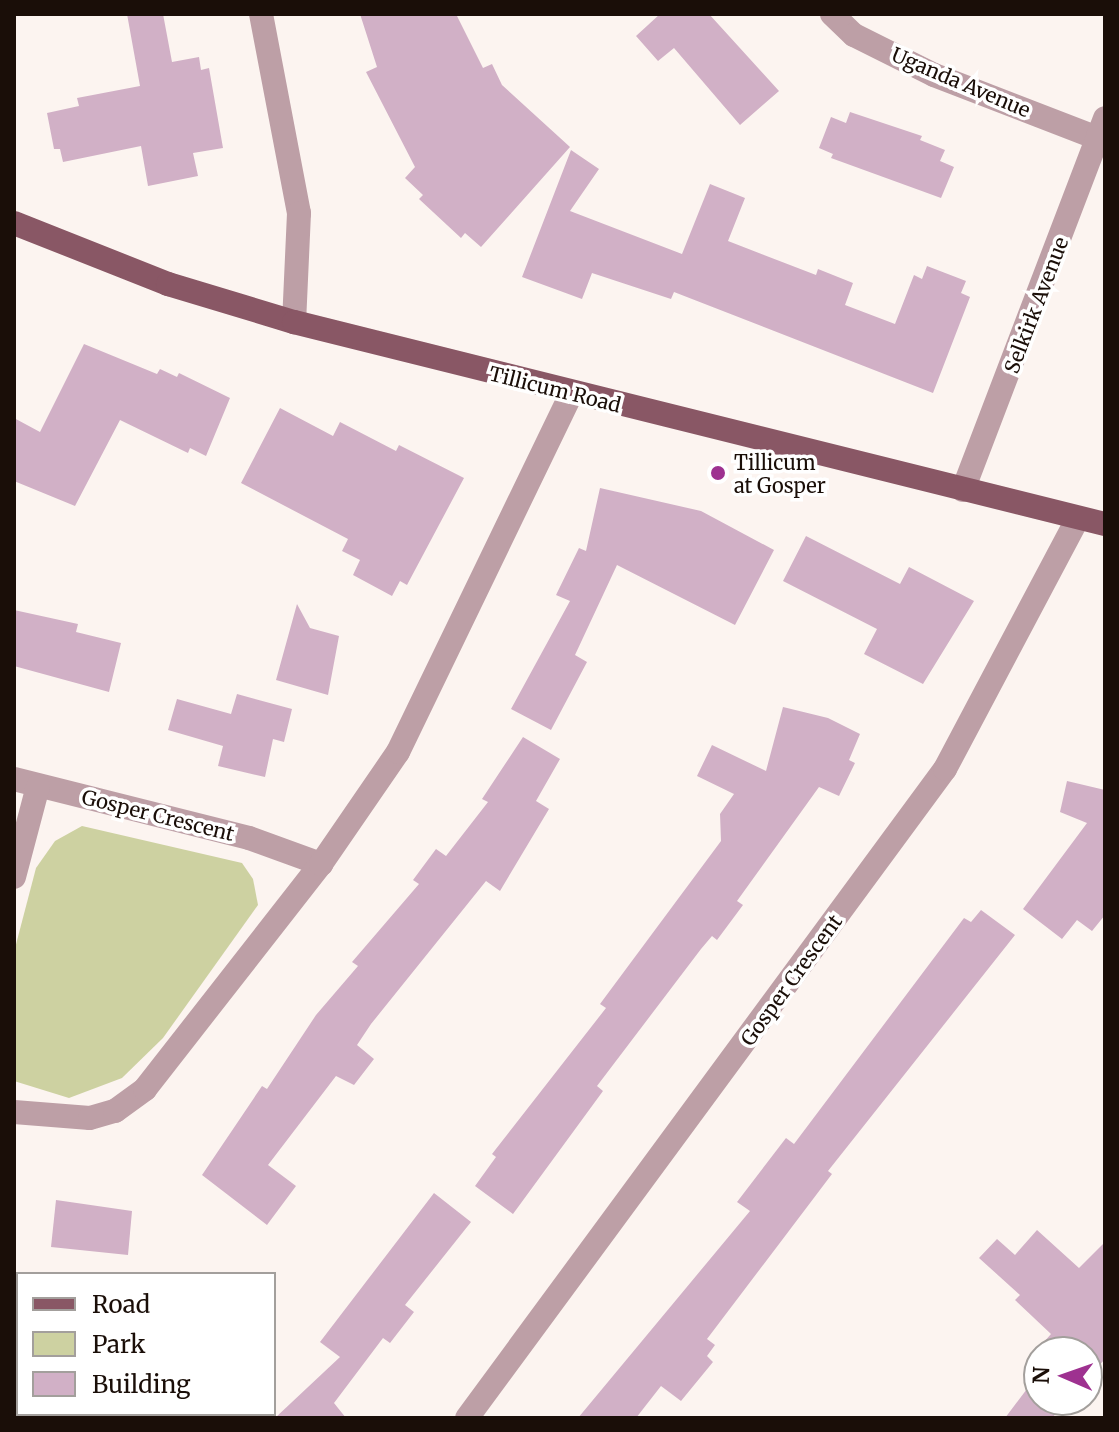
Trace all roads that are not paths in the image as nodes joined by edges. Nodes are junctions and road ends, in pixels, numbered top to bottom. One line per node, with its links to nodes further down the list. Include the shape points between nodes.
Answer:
1 (261, 14): 5 (street, via 299,213)
2 (832, 14): 3 (street, Uganda Avenue, via 854,35 934,75)
3 (1101, 128): 7 (street, Selkirk Avenue, via 1031,323)
4 (14, 223): 5 (main road, Tillicum Road, via 168,284)
5 (294, 322): 6 (main road, Tillicum Road)
6 (571, 394): 7 (main road, Tillicum Road); 12 (street, via 398,752)
7 (963, 490): 8 (main road, Tillicum Road)
8 (1078, 518): 9 (main road, Tillicum Road); 15 (street, Gosper Crescent, via 945,769)
9 (1105, 524)
10 (14, 779): 11 (street, Gosper Crescent)
11 (38, 786): 12 (street, Gosper Crescent, via 249,838); 13 (street)
12 (321, 864): 14 (street, via 145,1089 115,1111 90,1118)
13 (14, 877)
14 (14, 1112)
15 (467, 1418)

